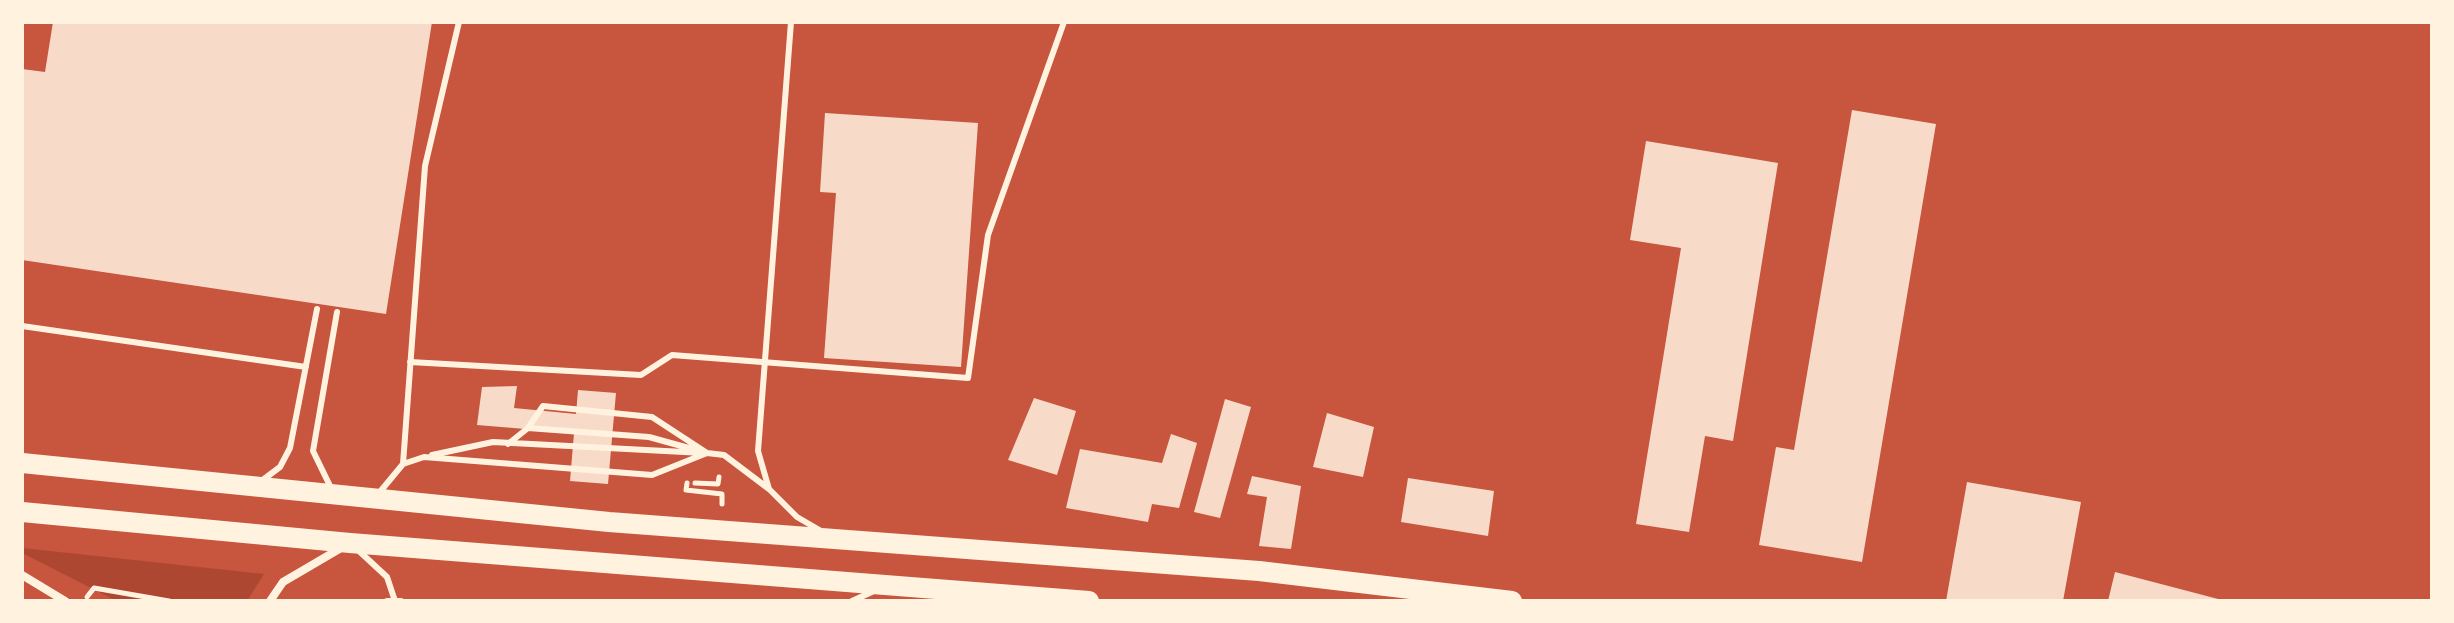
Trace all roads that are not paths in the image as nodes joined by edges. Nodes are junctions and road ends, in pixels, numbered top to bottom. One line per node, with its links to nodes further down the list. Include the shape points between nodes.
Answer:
1 (459, 22): 8 (lane, via 425,166)
2 (791, 22): 7 (lane)
3 (1064, 22): 7 (lane, via 988,235 968,378)
4 (317, 309): 9 (lane)
5 (337, 312): 18 (lane, via 313,451)
6 (22, 326): 9 (lane)
7 (765, 360): 8 (lane, via 672,355 641,375); 17 (lane, via 758,451)
8 (410, 362): 15 (lane)
9 (306, 367): 16 (lane, via 290,448 280,467)
10 (528, 428): 11 (lane); 12 (lane, via 649,437); 12 (lane, via 543,406 652,417)
11 (508, 444): 12 (lane); 13 (lane, via 493,442)
12 (707, 453): 13 (lane, via 652,475); 17 (lane, via 724,455)
13 (424, 457): 15 (lane)
14 (22, 463): 16 (main road)
15 (403, 464): 19 (lane)
16 (255, 485): 18 (main road)
17 (769, 489): 21 (lane, via 797,517)
18 (334, 493): 19 (main road)
19 (374, 497): 21 (main road)
20 (22, 512): 22 (main road)
21 (834, 539): 30 (main road, via 1259,571)
22 (350, 543): 24 (main road); 26 (street, via 283,582); 27 (lane, via 387,577)
23 (22, 575): 25 (street)
24 (883, 587): 28 (lane); 29 (main road)
25 (65, 601)
26 (270, 601)
27 (394, 601)
28 (852, 601)
29 (1089, 601)
30 (1512, 601)

